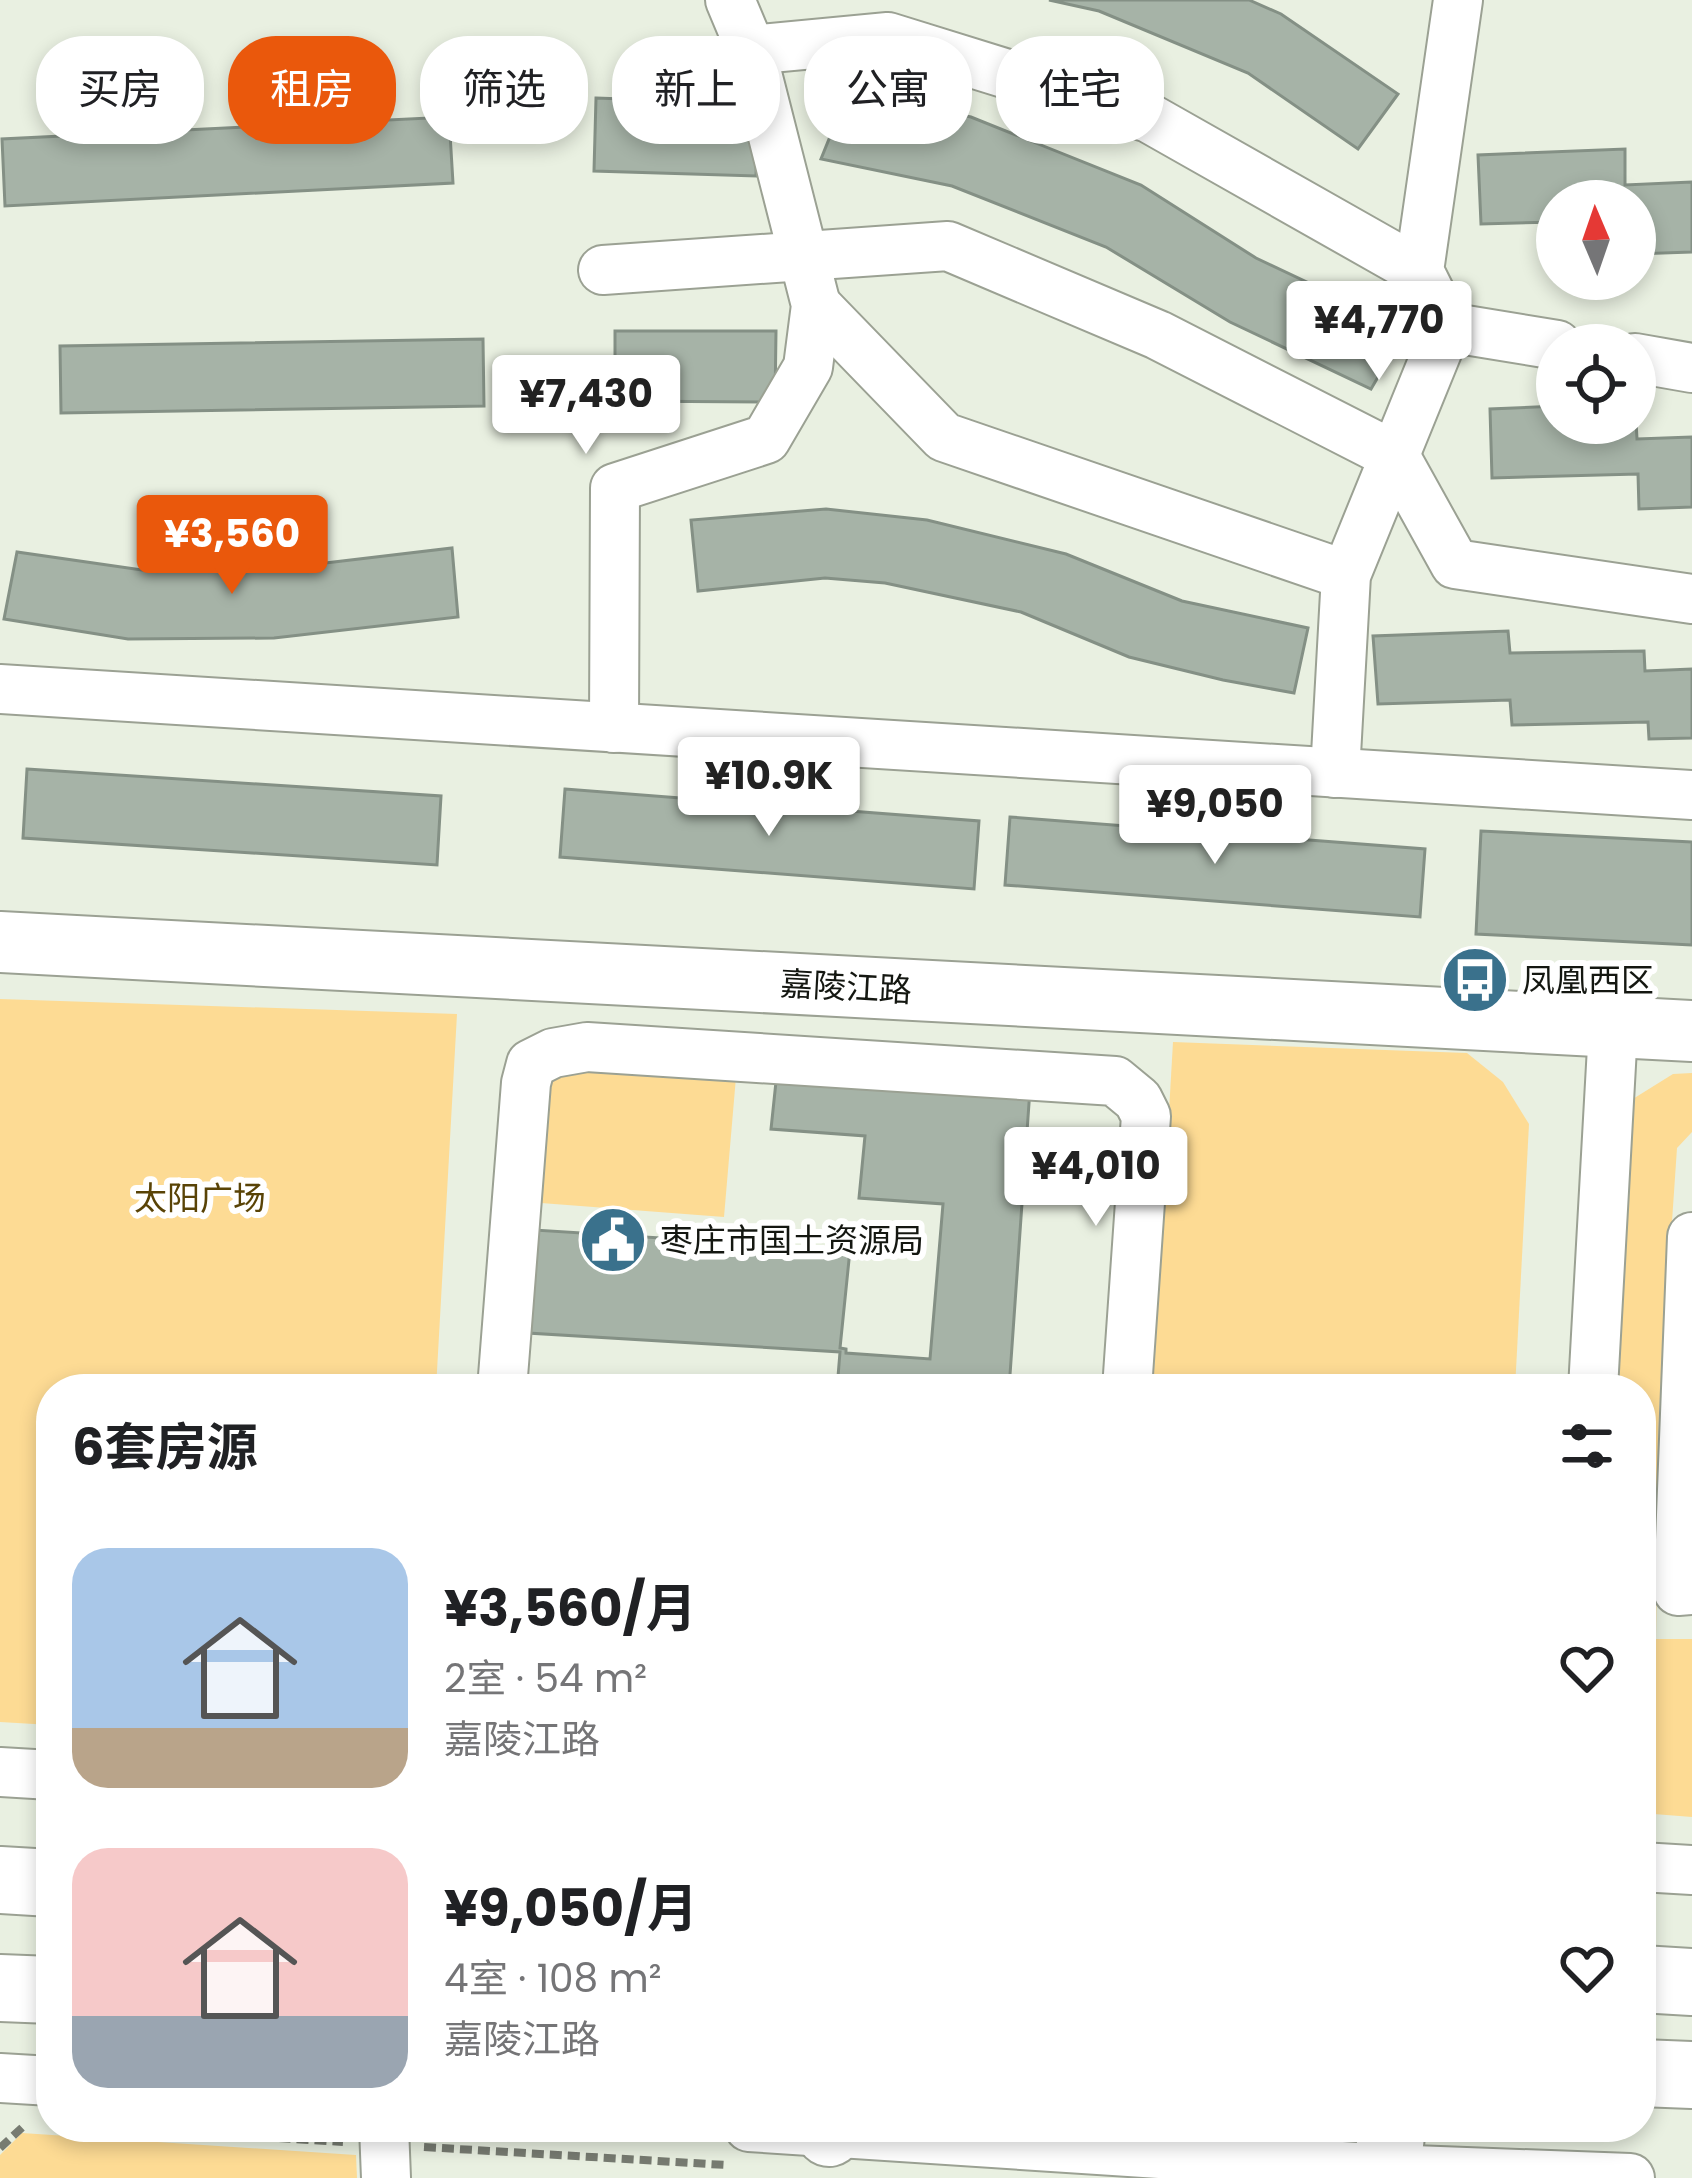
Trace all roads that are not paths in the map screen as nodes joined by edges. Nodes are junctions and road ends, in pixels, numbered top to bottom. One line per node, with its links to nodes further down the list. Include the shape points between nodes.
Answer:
1 (730, 0): 3 (street)
2 (1458, 0): 8 (street)
3 (746, 36)
4 (780, 47): 8 (street, via 888,37 1149,118)
5 (776, 144): 6 (street)
6 (804, 255): 7 (street); 9 (street); 14 (street, via 948,246 1158,335)
7 (603, 270)
8 (1418, 272): 10 (street)
9 (816, 305): 15 (street, via 944,437); 18 (street, via 808,368 766,440 614,488)
10 (1447, 327): 11 (street); 14 (street)
11 (1536, 342)
12 (1656, 362): 13 (street)
13 (1692, 368)
14 (1395, 456): 15 (street); 16 (street, via 1455,564)
15 (1346, 575): 19 (street)
16 (1692, 599)
17 (0, 689): 18 (street)
18 (614, 728): 19 (street)
19 (1334, 773): 20 (street)
20 (1692, 795)
21 (0, 942): 22 (street, 嘉陵江路)
22 (1613, 1029): 23 (street, 嘉陵江路); 27 (street)
23 (1692, 1031)
24 (1692, 1237): 28 (street, via 1678,1591)
25 (503, 1374): 26 (street, via 526,1083 531,1064 587,1047 1115,1081 1146,1116)
26 (1128, 1374)
27 (1594, 1374)
28 (1692, 1590)
29 (0, 1772): 30 (street)
30 (36, 1773)
31 (1656, 1868): 32 (street)
32 (1692, 1870)
33 (0, 1880): 34 (main road)
34 (36, 1882)
35 (1656, 1980): 36 (main road)
36 (1692, 1982)
37 (0, 1988): 38 (main road)
38 (36, 1989)
39 (1656, 2074): 40 (main road)
40 (1692, 2075)
41 (0, 2078): 42 (street)
42 (36, 2080)
43 (1203, 2142): 44 (street)
44 (1389, 2148): 45 (street)
45 (1630, 2178)

